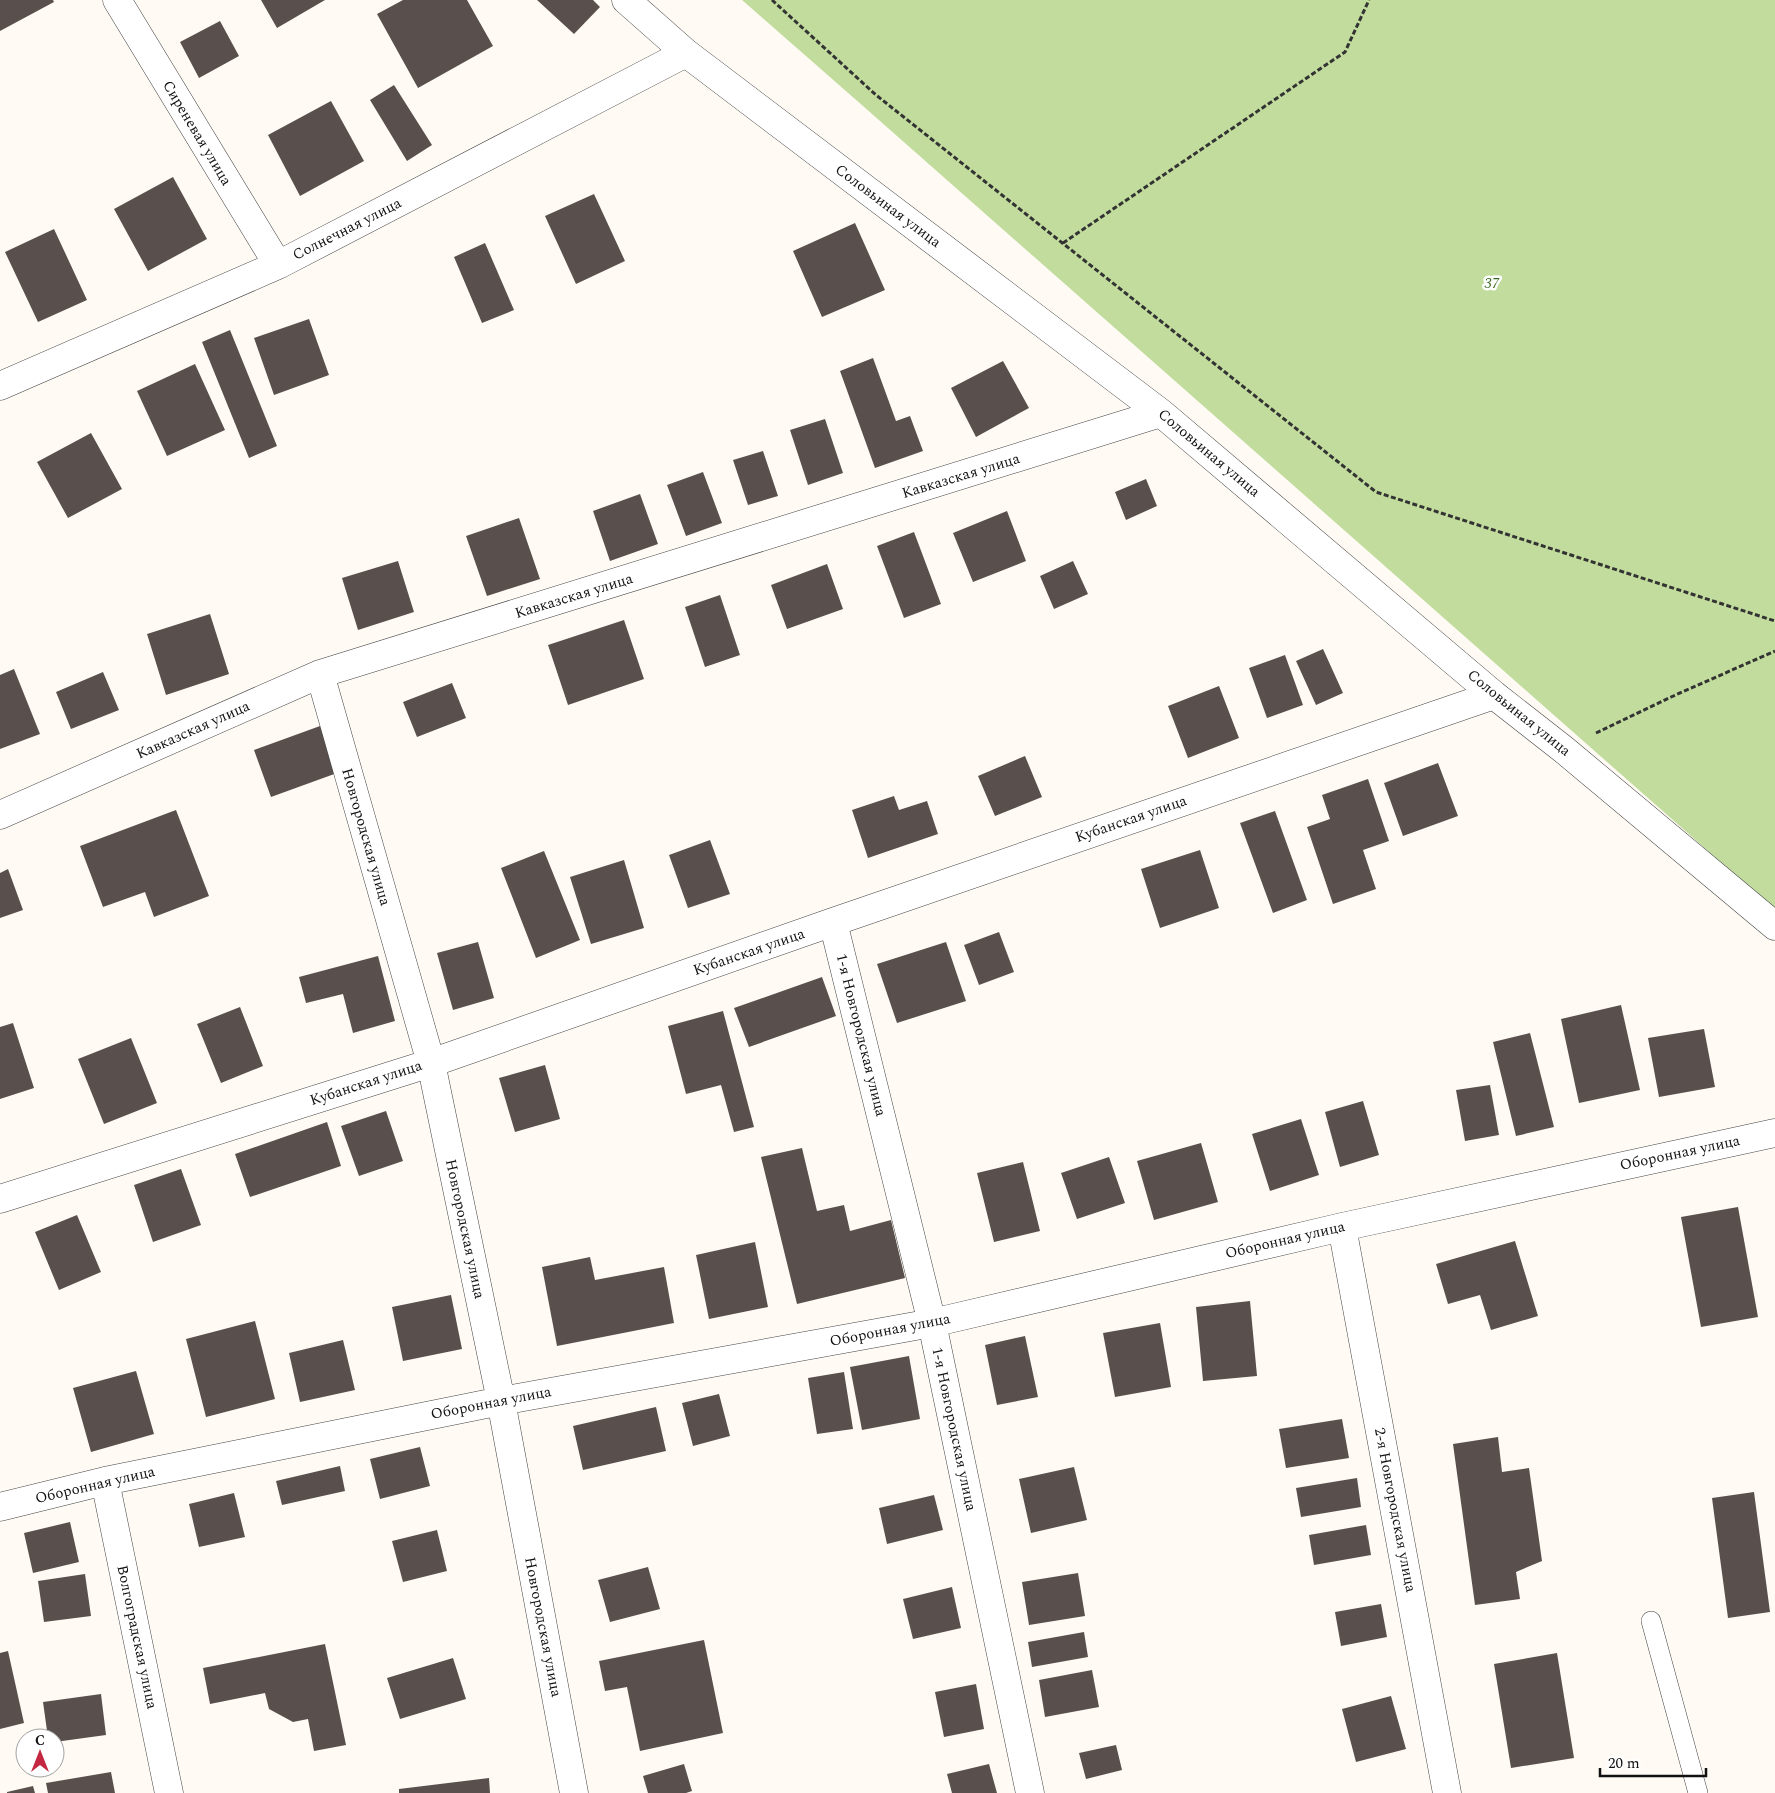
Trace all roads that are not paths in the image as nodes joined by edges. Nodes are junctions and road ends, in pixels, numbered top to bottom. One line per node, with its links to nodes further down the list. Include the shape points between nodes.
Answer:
1 (117, 0): 4 (street, Сиреневая улица)
2 (626, 0): 3 (street, Соловьиная улица)
3 (686, 53): 4 (street, Солнечная улица); 6 (street, Соловьиная улица)
4 (278, 266): 5 (street, Солнечная улица)
5 (0, 386)
6 (1162, 413): 7 (street, Кавказская улица); 8 (street, Соловьиная улица)
7 (320, 674): 9 (street, Кавказская улица); 12 (street, Новгородская улица)
8 (1494, 694): 10 (street, Кубанская улица); 11 (street, Соловьиная улица)
9 (0, 815)
10 (833, 922): 12 (street, Кубанская улица); 16 (street, 1-я Новгородская улица)
11 (1775, 926)
12 (431, 1063): 14 (street, Кубанская улица); 17 (street, Новгородская улица)
13 (1775, 1133): 15 (street, Оборонная улица)
14 (0, 1199)
15 (1342, 1227): 16 (street, Оборонная улица); 24 (street, 2-я Новгородская улица)
16 (932, 1323): 17 (street, Оборонная улица); 23 (street, 1-я Новгородская улица)
17 (501, 1401): 18 (street, Оборонная улица); 22 (street, Новгородская улица)
18 (105, 1480): 19 (street, Оборонная улица); 21 (street, Волгоградская улица)
19 (0, 1507)
20 (1651, 1621): 25 (lane)
21 (170, 1793)
22 (574, 1793)
23 (1030, 1793)
24 (1447, 1793)
25 (1698, 1793)

